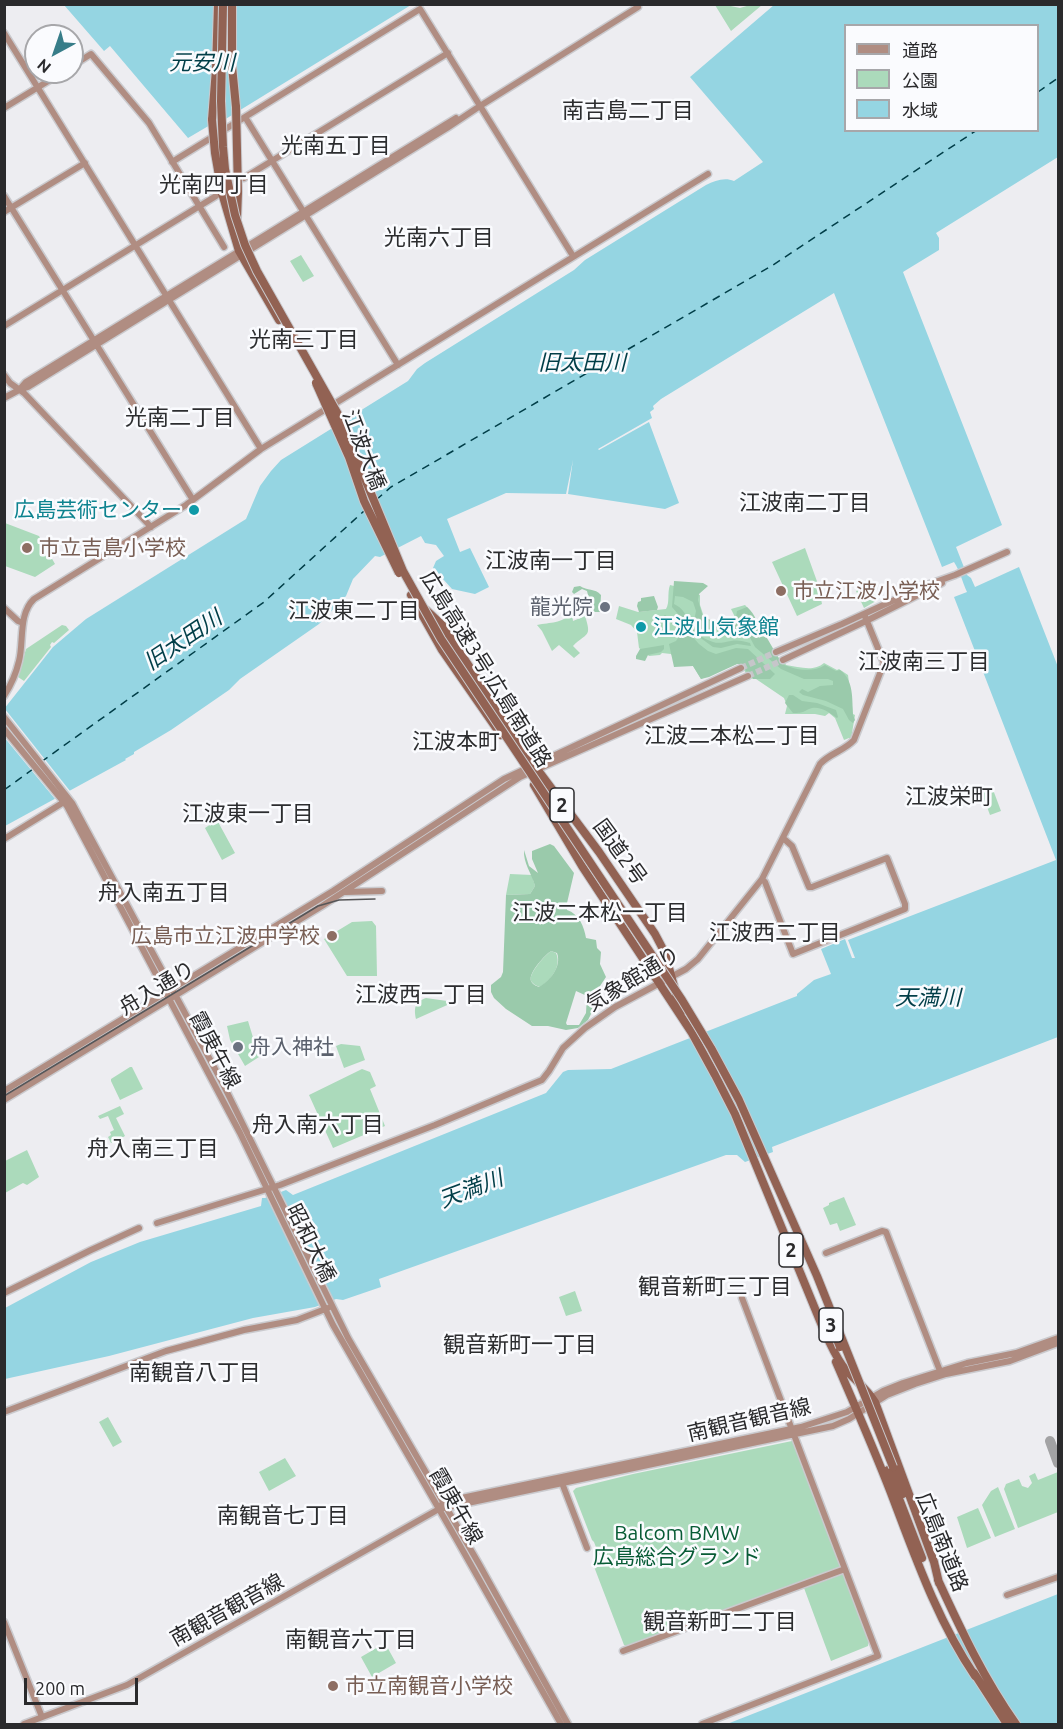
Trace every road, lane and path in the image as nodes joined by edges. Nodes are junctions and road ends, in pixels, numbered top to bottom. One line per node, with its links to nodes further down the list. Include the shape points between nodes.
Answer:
1 (218, 4): 19 (highway, 2, bridge, via 212,120)
2 (223, 4): 84 (highway, 広島高速3号;広島南道路 / 3, bridge, via 224,158 235,215 257,271 339,416 392,545 441,639 720,1064 837,1325)
3 (232, 4): 27 (highway, 2, bridge, via 237,226)
4 (423, 7): 7 (street); 13 (street)
5 (638, 7): 11 (street)
6 (4, 33): 10 (street)
7 (448, 53): 11 (street); 14 (street)
8 (84, 58): 15 (street, via 91,54 148,123)
9 (44, 84): 10 (street)
10 (38, 88): 12 (street); 16 (street)
11 (480, 106): 24 (street); 28 (street)
12 (4, 108)
13 (244, 117): 14 (street); 15 (street)
14 (271, 160): 18 (street); 24 (street)
15 (172, 162): 21 (street)
16 (85, 163): 22 (street); 25 (street)
17 (708, 174): 28 (street)
18 (244, 178)
19 (219, 194): 21 (street); 27 (highway, 2)
20 (4, 196): 22 (street)
21 (199, 206): 25 (street); 26 (street)
22 (12, 208): 23 (street); 29 (street)
23 (4, 213)
24 (304, 213): 27 (street); 33 (street)
25 (135, 245): 29 (street); 30 (street)
26 (224, 247)
27 (241, 253): 30 (street); 41 (highway, 江波大橋 / 2, bridge, via 317,384 369,512)
28 (573, 256): 33 (street)
29 (63, 290): 31 (street); 32 (street)
30 (168, 297): 32 (street); 37 (street)
31 (4, 326)
32 (95, 342): 35 (street, via 26,382); 38 (street)
33 (398, 365): 37 (street)
34 (4, 375): 35 (street)
35 (19, 390): 36 (street); 39 (street)
36 (4, 398)
37 (261, 449): 38 (street)
38 (193, 500): 39 (street)
39 (152, 527): 44 (street, via 34,598)
40 (1007, 552): 43 (street)
41 (412, 598): 52 (highway, 国道2号 / 2, via 442,625); 53 (highway, 国道2号 / 2, via 442,650)
42 (4, 608): 44 (street)
43 (865, 618): 45 (street); 46 (street); 56 (street, 気象館通り, via 884,663 881,672 854,740 820,764)
44 (23, 623): 49 (street, via 20,660)
45 (776, 652)
46 (783, 660)
47 (741, 668): 52 (street)
48 (748, 676): 52 (street)
49 (4, 696)
50 (4, 717): 55 (street)
51 (4, 729): 55 (street)
52 (536, 767): 53 (street); 61 (highway, 国道2号 / 2, via 655,934)
53 (526, 771): 54 (street); 62 (highway, 国道2号 / 2)
54 (505, 782): 60 (street, 舟入通り); 63 (street, 舟入通り)
55 (63, 797): 57 (street); 63 (street, 霞庚午線)
56 (783, 838): 58 (street, 気象館通り); 58 (street, via 792,846 809,887 887,858 905,909 793,954)
57 (4, 839)
58 (762, 879): 61 (street, 気象館通り, via 698,959)
59 (382, 891): 60 (street)
60 (345, 892): 64 (street, 舟入通り)
61 (673, 976): 62 (street, 気象館通り); 66 (highway, 国道2号 / 2, via 676,999)
62 (659, 984): 66 (highway, 国道2号 / 2); 69 (street, 気象館通り, via 585,1028 563,1048 542,1080)
63 (168, 991): 64 (street); 65 (street, 霞庚午線); 67 (street, 舟入通り)
64 (176, 996): 65 (street, 舟入通り); 69 (street)
65 (169, 1000): 68 (street, 舟入通り); 69 (street, 霞庚午線)
66 (686, 1024): 76 (highway, 国道2号 / 2, via 735,1114)
67 (4, 1091)
68 (4, 1100)
69 (273, 1191): 70 (street, 気象館通り); 75 (street, 昭和大橋)
70 (157, 1223)
71 (140, 1228): 73 (street)
72 (826, 1253): 79 (street, via 886,1232)
73 (4, 1293)
74 (742, 1298): 83 (street)
75 (327, 1306): 82 (street, via 297,1320 166,1351); 86 (street, 昭和大橋)
76 (825, 1333): 80 (highway, 国道2号 / 2, via 846,1370); 81 (highway, 国道2号 / 2)
77 (1059, 1338): 79 (street, 南観音観音線)
78 (1059, 1343): 80 (street, 南観音観音線, via 1010,1361 930,1378)
79 (940, 1371): 80 (street, 南観音観音線, via 903,1383)
80 (874, 1399): 81 (street, 南観音観音線); 90 (highway, 2)
81 (857, 1410): 83 (street, 南観音観音線, via 832,1426); 93 (highway, 2, via 928,1587)
82 (4, 1412)
83 (794, 1431): 85 (street, 南観音観音線); 86 (street, 南観音観音線); 88 (street)
84 (890, 1469): 90 (highway, 広島南道路 / 3); 93 (highway, 広島南道路 / 3, via 932,1585)
85 (562, 1483): 86 (street, 南観音観音線); 87 (street)
86 (443, 1506): 95 (street, 南観音観音線, via 129,1684); 97 (street, 霞庚午線); 98 (street)
87 (587, 1548)
88 (845, 1569): 94 (street); 99 (street, via 878,1656)
89 (1059, 1577): 91 (street)
90 (939, 1583): 93 (highway, 広島南道路 / 3)
91 (1007, 1595)
92 (4, 1622): 95 (street)
93 (954, 1631): 100 (highway, 広島南道路 / 3, via 975,1676); 101 (highway, 3)
94 (623, 1652)
95 (42, 1717): 96 (street, 南観音観音線)
96 (24, 1725)
97 (561, 1725)
98 (568, 1725)
99 (702, 1725)
100 (1007, 1725)
101 (1016, 1725)

